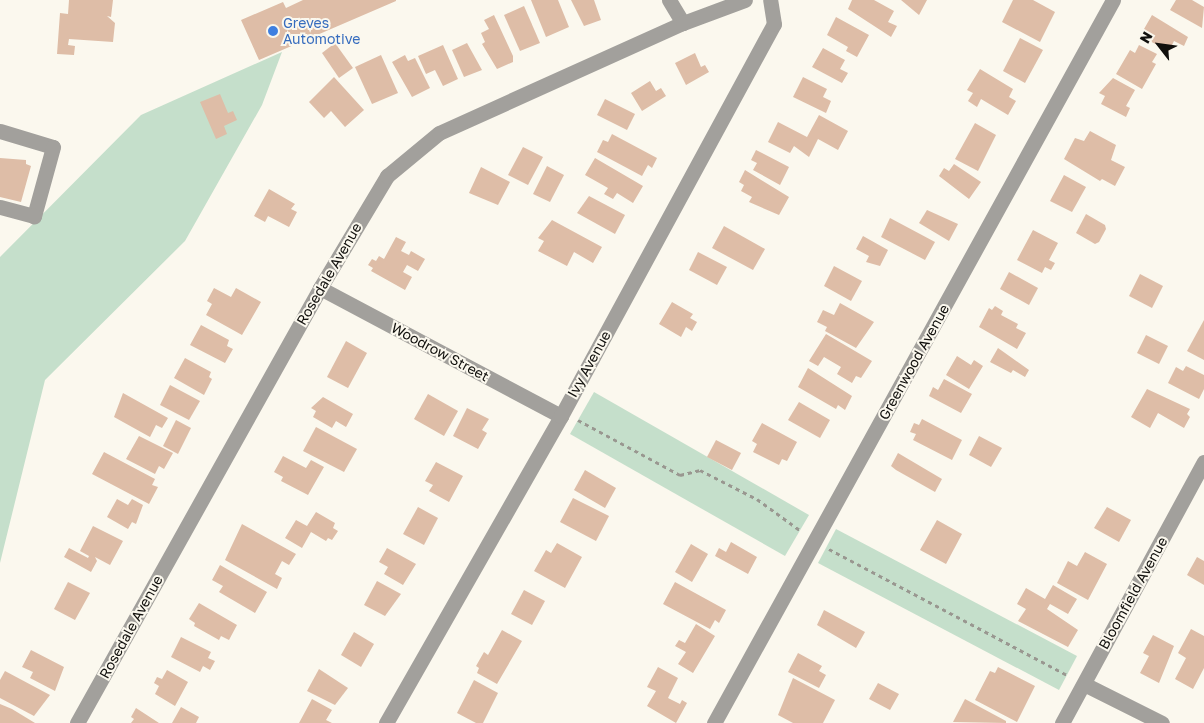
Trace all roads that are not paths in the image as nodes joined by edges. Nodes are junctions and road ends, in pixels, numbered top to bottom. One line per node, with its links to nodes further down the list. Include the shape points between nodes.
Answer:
1 (669, 0): 5 (street)
2 (745, 0): 5 (street, Rosedale Avenue)
3 (770, 0): 9 (street, Ivy Avenue, via 774,24)
4 (1113, 0): 14 (street, Greenwood Avenue)
5 (683, 23): 8 (street, Rosedale Avenue, via 439,132 387,176)
6 (0, 131): 7 (street, via 53,147 34,216)
7 (0, 207)
8 (320, 288): 9 (street, Woodrow Street); 12 (street, Rosedale Avenue)
9 (561, 416): 13 (street, Ivy Avenue)
10 (1204, 462): 11 (street, Bloomfield Avenue)
11 (1084, 684): 15 (street, Bloomfield Avenue); 16 (street)
12 (77, 723)
13 (386, 723)
14 (714, 723)
15 (1062, 723)
16 (1162, 723)

